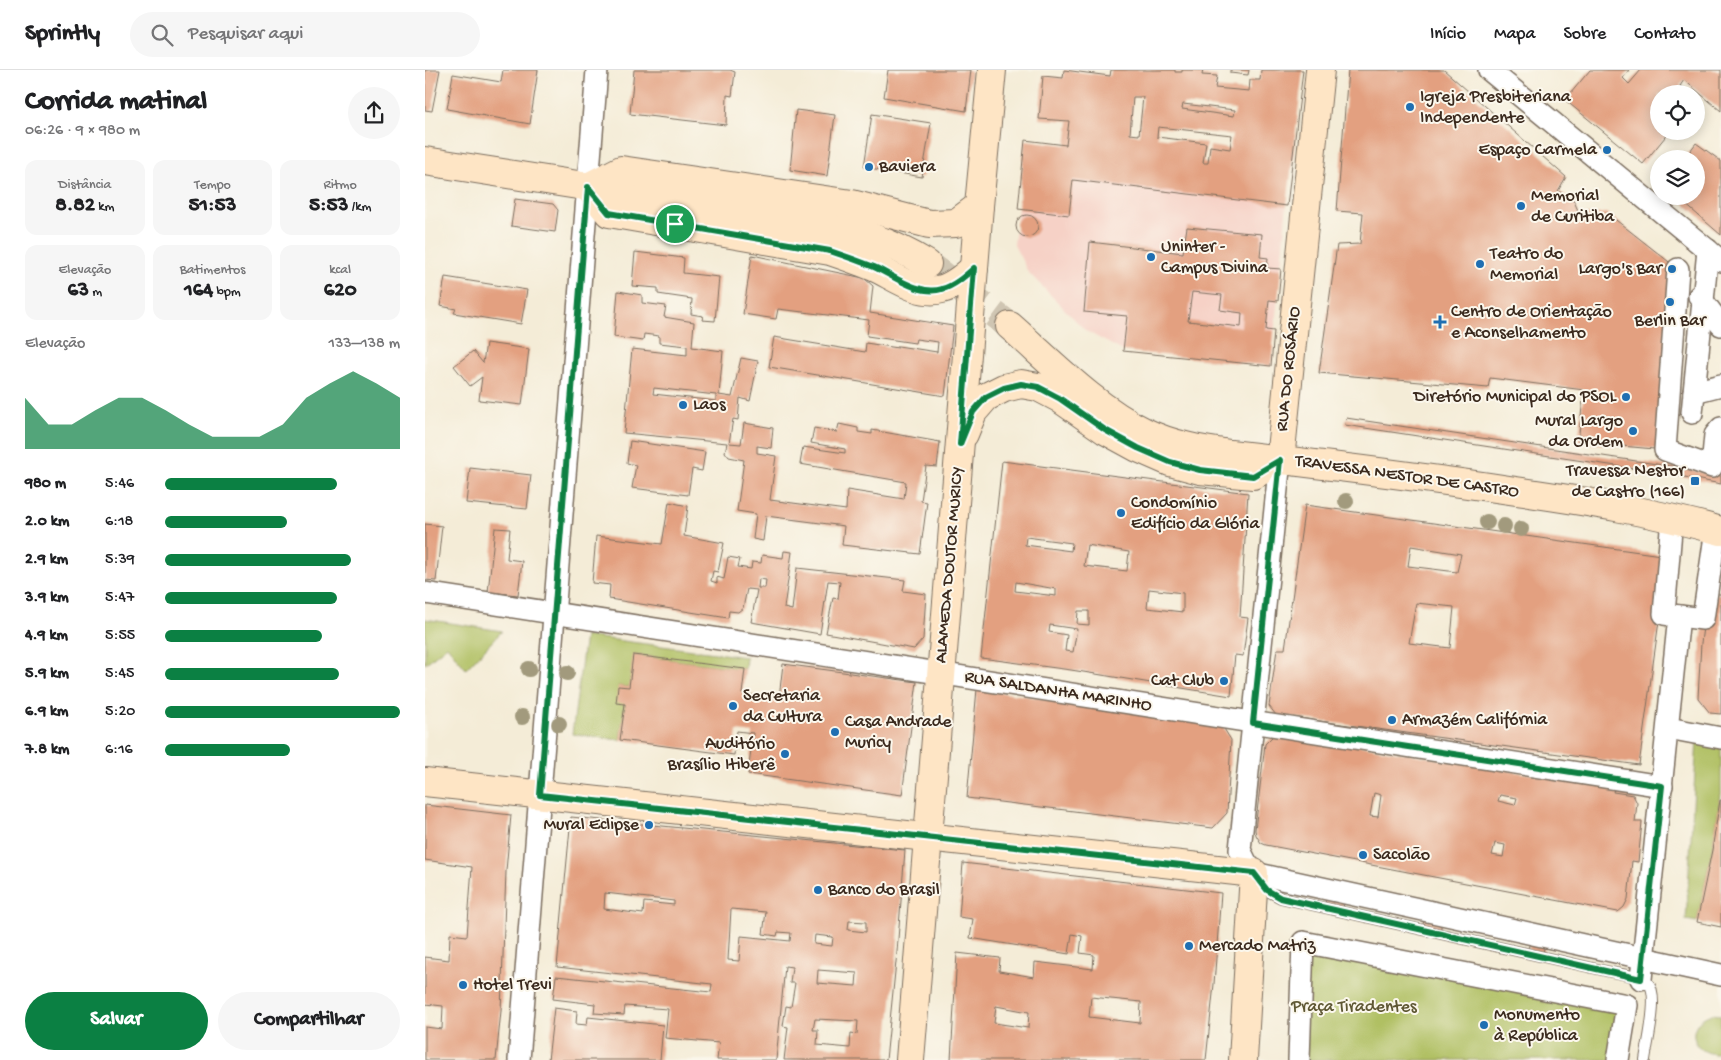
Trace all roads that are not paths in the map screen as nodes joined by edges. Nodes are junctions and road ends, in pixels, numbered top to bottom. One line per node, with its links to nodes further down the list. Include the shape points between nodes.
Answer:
1 (597, 70): 6 (street)
2 (992, 70): 7 (street, ALAMEDA DOUTOR MURICY)
3 (1320, 70): 18 (street, RUA DO ROSÁRIO)
4 (1489, 70): 8 (street)
5 (425, 161): 6 (street)
6 (588, 187): 7 (street, via 621,170 852,204 929,224 956,223); 9 (street, via 847,229 877,238); 10 (street, via 609,213 830,251 927,291 941,290); 22 (street)
7 (979, 206): 10 (street, ALAMEDA DOUTOR MURICY)
8 (1714, 255): 14 (street)
9 (927, 264)
10 (974, 268): 17 (street, ALAMEDA DOUTOR MURICY)
11 (1721, 325): 16 (street, via 1678,268 1665,450 1712,467 1715,435)
12 (1010, 326): 18 (street, TRAVESSA NESTOR DE CASTRO, via 1090,395 1145,432 1200,449)
13 (1721, 385): 14 (street)
14 (1694, 392): 15 (street)
15 (1692, 413)
16 (1721, 428)
17 (960, 444): 18 (street, via 973,412 986,397 1021,384 1038,387 1105,430 1170,462 1200,470 1253,476); 24 (street, ALAMEDA DOUTOR MURICY)
18 (1280, 460): 19 (street, TRAVESSA NESTOR DE CASTRO, via 1449,481); 25 (street, RUA DO ROSÁRIO)
19 (1672, 518): 20 (street, TRAVESSA NESTOR DE CASTRO); 23 (street, via 1664,614)
20 (1719, 530): 23 (street, via 1703,619)
21 (425, 593): 22 (street, RUA SALDANHA MARINHO)
22 (554, 613): 24 (street, RUA SALDANHA MARINHO); 30 (street)
23 (1679, 616): 26 (street)
24 (941, 674): 25 (street, RUA SALDANHA MARINHO); 31 (street, ALAMEDA DOUTOR MURICY)
25 (1253, 723): 29 (street, RUA SALDANHA MARINHO); 32 (street, RUA DO ROSÁRIO, via 1240,850)
26 (1667, 728): 27 (street); 29 (street)
27 (1721, 738)
28 (425, 782): 30 (street)
29 (1662, 786): 33 (street)
30 (540, 795): 31 (street); 36 (street)
31 (928, 838): 32 (street); 37 (street, ALAMEDA DOUTOR MURICY)
32 (1254, 873): 33 (street); 35 (lane, via 1267,890 1281,898); 38 (street)
33 (1644, 958): 34 (street); 35 (street)
34 (1721, 975)
35 (1641, 979): 41 (lane, via 1652,988 1653,1000)
36 (519, 1060)
37 (910, 1060)
38 (1243, 1060)
39 (1299, 1060): 40 (street, via 1303,942 1627,1005)
40 (1618, 1060)
41 (1645, 1060)

